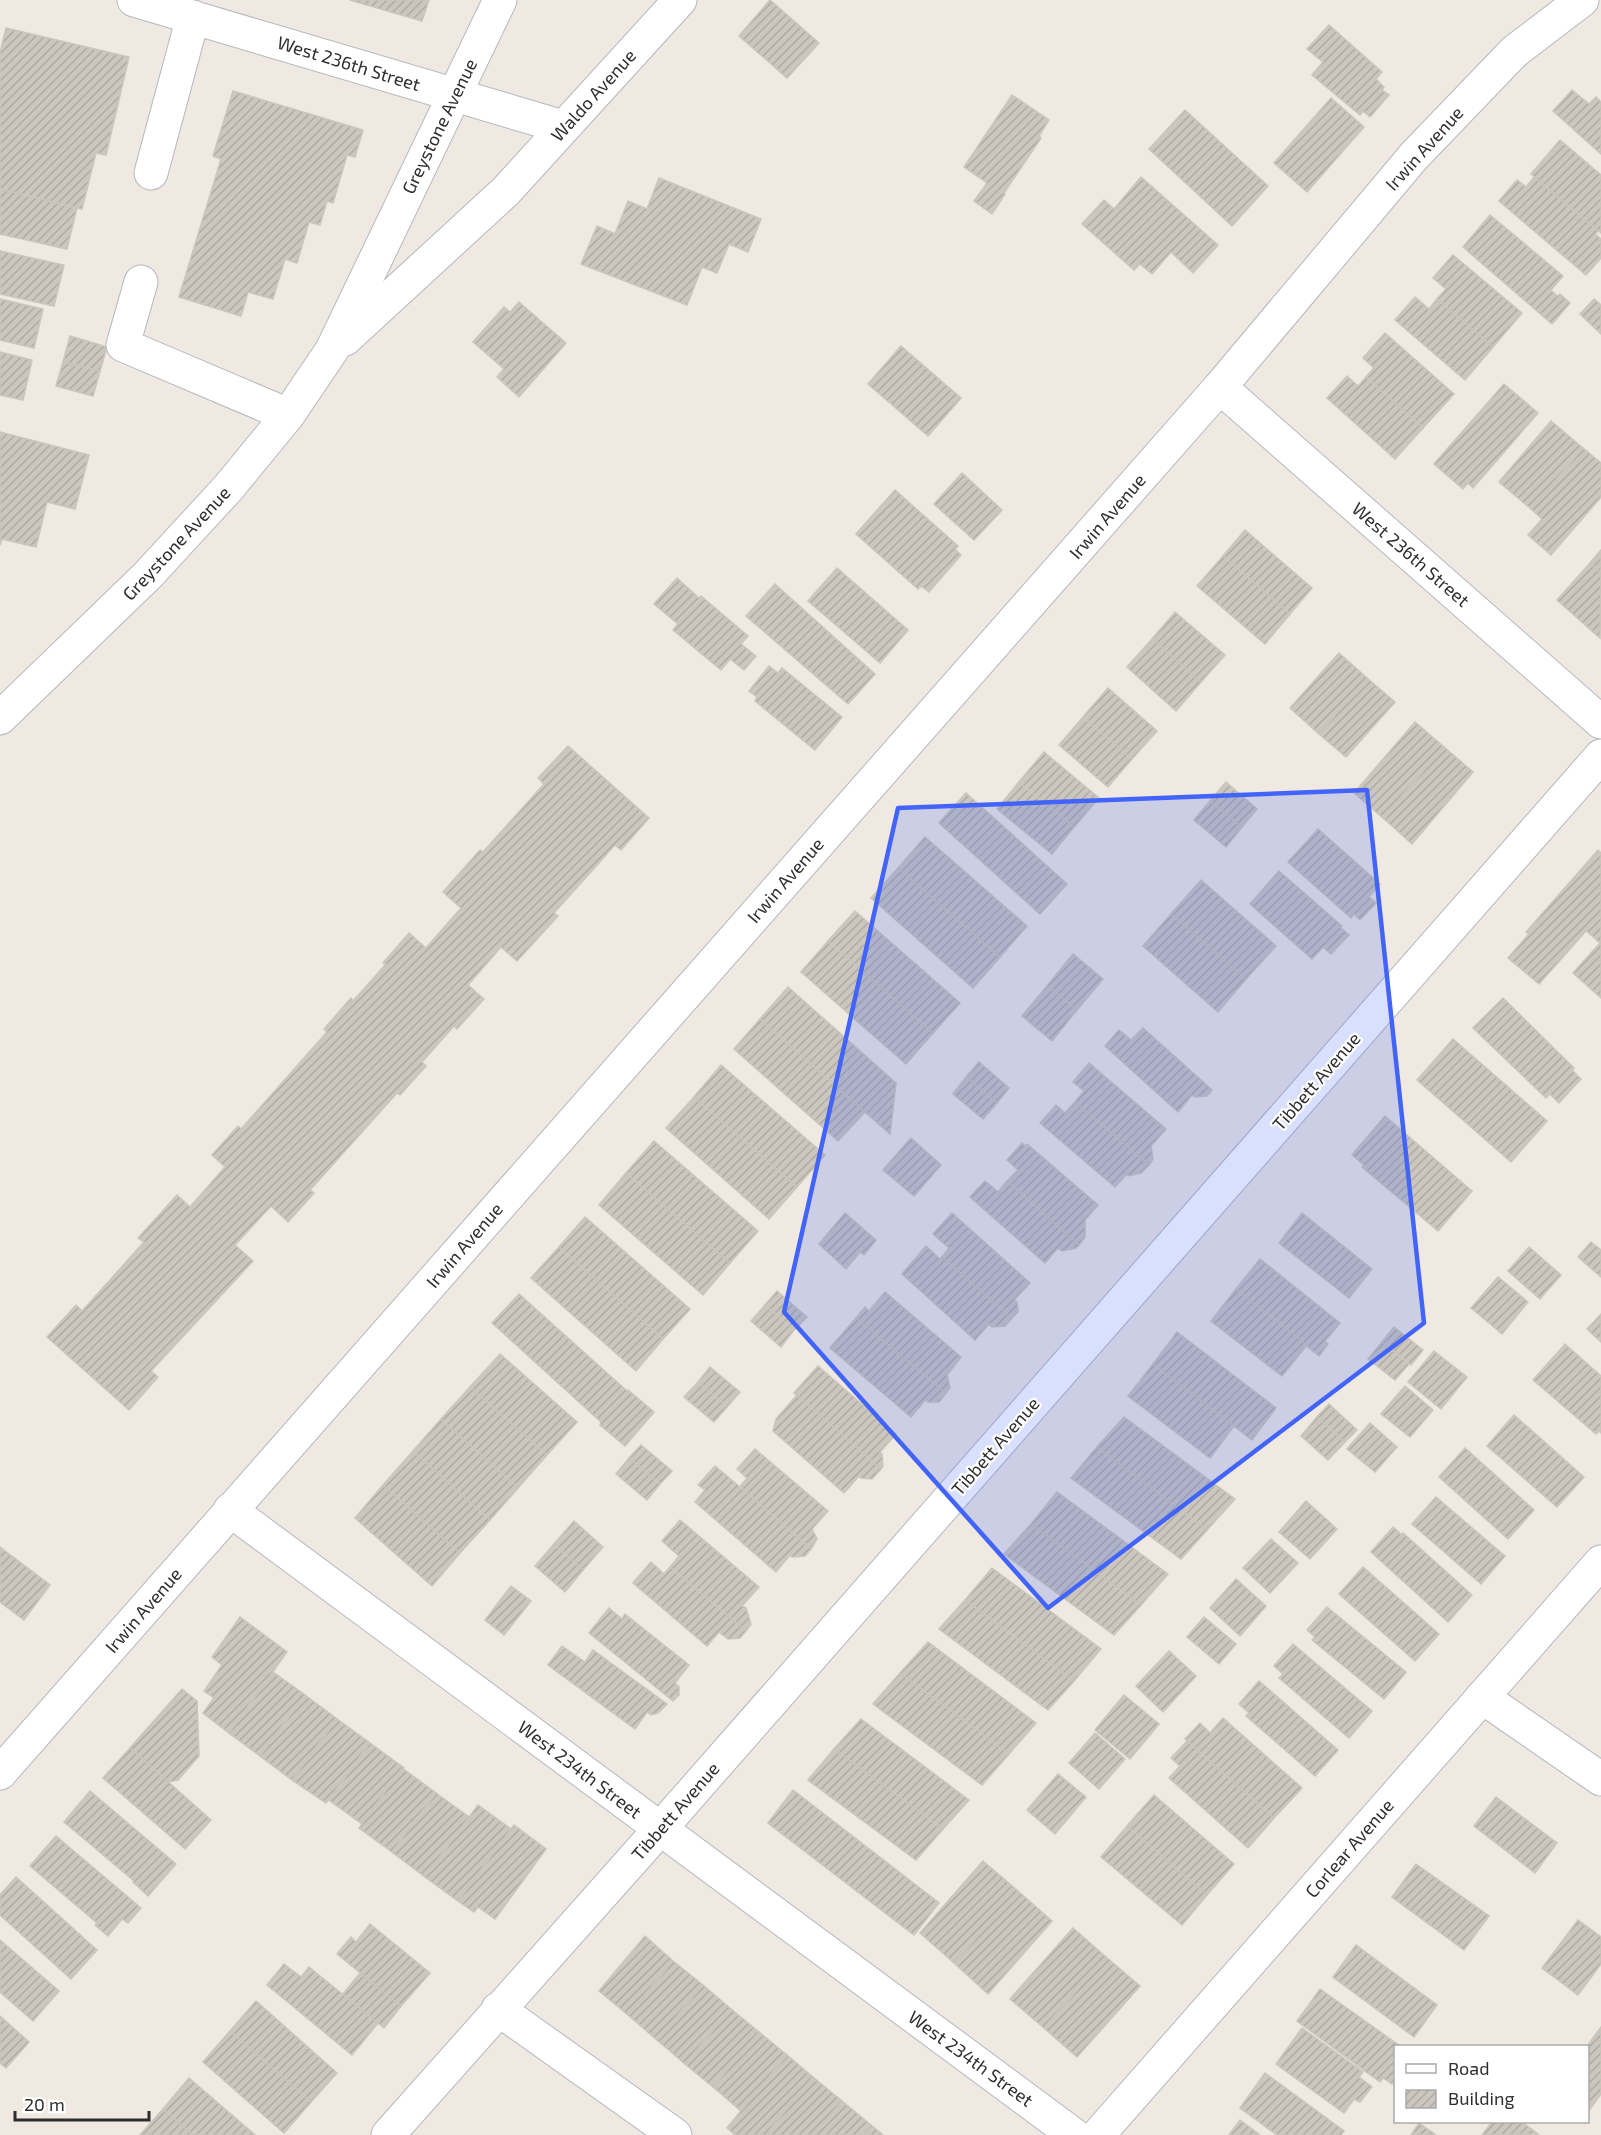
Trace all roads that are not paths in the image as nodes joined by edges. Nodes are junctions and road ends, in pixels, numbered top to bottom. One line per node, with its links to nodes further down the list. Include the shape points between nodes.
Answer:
1 (134, 0): 5 (street, West 236th Street)
2 (500, 0): 6 (street, Greystone Avenue)
3 (680, 0): 7 (street, Waldo Avenue)
4 (1582, 0): 12 (street, Irwin Avenue, via 1515,51 1414,156)
5 (193, 17): 6 (street, West 236th Street); 8 (street)
6 (455, 95): 7 (street, West 236th Street); 11 (street, Greystone Avenue)
7 (563, 127): 9 (street, Waldo Avenue)
8 (151, 173)
9 (506, 191): 11 (street, Greystone Avenue)
10 (141, 282): 13 (street, via 123,345)
11 (333, 350): 13 (street, Greystone Avenue)
12 (1221, 387): 15 (street, West 236th Street); 17 (street, Irwin Avenue)
13 (288, 415): 14 (street, Greystone Avenue, via 229,488 148,575)
14 (0, 718)
15 (1601, 722)
16 (1601, 756): 22 (street, Tibbett Avenue)
17 (230, 1510): 20 (street, Irwin Avenue); 22 (street, West 234th Street)
18 (1601, 1562): 19 (street, Corlear Avenue)
19 (1482, 1697): 21 (street); 27 (street, Corlear Avenue)
20 (0, 1773)
21 (1601, 1779)
22 (660, 1829): 23 (street, Tibbett Avenue); 26 (street, West 234th Street)
23 (498, 2009): 24 (street, Tibbett Avenue); 25 (street)
24 (388, 2135)
25 (675, 2135)
26 (1074, 2135)
27 (1098, 2135)

